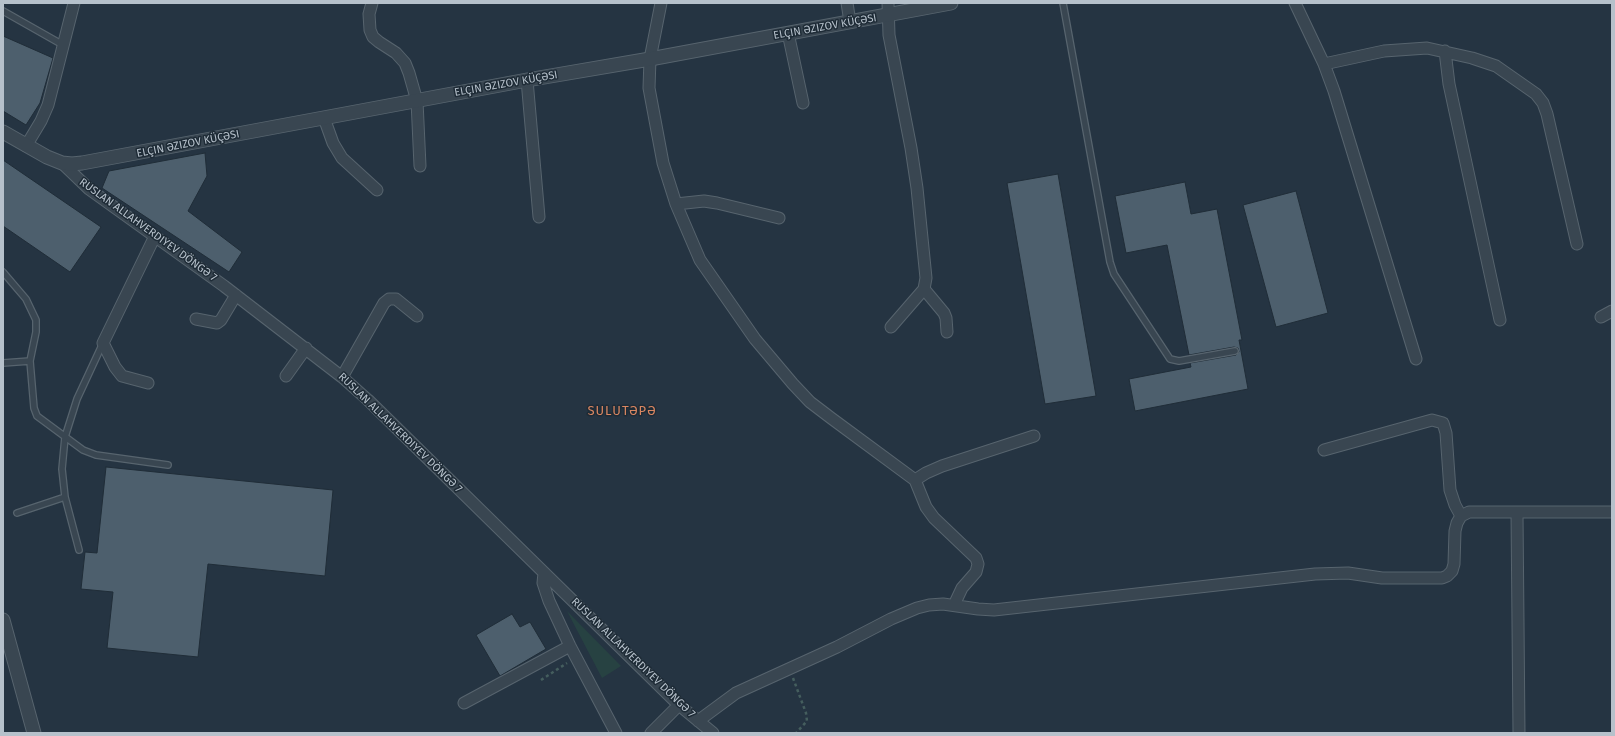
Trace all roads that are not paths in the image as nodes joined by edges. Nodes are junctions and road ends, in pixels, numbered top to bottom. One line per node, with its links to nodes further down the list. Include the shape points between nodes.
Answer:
1 (74, 3): 12 (street)
2 (372, 3): 17 (street, via 369,14 373,37 405,63)
3 (661, 3): 14 (street)
4 (847, 3): 10 (street)
5 (951, 3): 8 (street, ELÇIN ƏZIZOV KÜÇƏSI)
6 (1063, 3): 42 (lane, via 1114,274 1170,359 1179,361)
7 (1295, 3): 15 (street)
8 (888, 9): 10 (street, ELÇIN ƏZIZOV KÜÇƏSI); 31 (street, via 889,35 917,188 926,278)
9 (3, 11): 12 (lane)
10 (850, 22): 11 (street, ELÇIN ƏZIZOV KÜÇƏSI)
11 (788, 33): 14 (street, ELÇIN ƏZIZOV KÜÇƏSI); 18 (street)
12 (63, 46): 21 (street, via 48,105)
13 (1445, 51): 15 (street, via 1428,48 1384,50); 29 (street, via 1496,66 1536,94 1543,103); 37 (street, via 1449,84)
14 (650, 59): 16 (street, ELÇIN ƏZIZOV KÜÇƏSI); 25 (street, via 649,88 663,163)
15 (1324, 64): 43 (street)
16 (527, 80): 17 (street, ELÇIN ƏZIZOV KÜÇƏSI); 26 (street)
17 (417, 101): 19 (street, ELÇIN ƏZIZOV KÜÇƏSI); 23 (street)
18 (803, 103)
19 (324, 118): 22 (street, ELÇIN ƏZIZOV KÜÇƏSI, via 82,163); 24 (street, via 333,143 342,158)
20 (3, 132): 21 (street)
21 (26, 146): 22 (street)
22 (62, 163): 28 (street, RUSLAN ALLAHVERDIYEV DÖNGƏ 7, via 89,189)
23 (420, 166)
24 (377, 190)
25 (676, 204): 27 (street, via 704,201); 53 (street, via 700,260 755,339 793,384 810,402)
26 (539, 217)
27 (779, 218)
28 (154, 236): 32 (street, RUSLAN ALLAHVERDIYEV DÖNGƏ 7); 40 (street)
29 (1577, 244)
30 (3, 272): 44 (lane, via 26,299 36,320)
31 (924, 289): 38 (street); 39 (street, via 944,313)
32 (236, 296): 36 (street, via 217,323); 41 (street, RUSLAN ALLAHVERDIYEV DÖNGƏ 7)
33 (1612, 311): 35 (street)
34 (416, 316): 47 (street, via 396,299 389,299 384,303)
35 (1601, 317)
36 (196, 319)
37 (1500, 320)
38 (891, 327)
39 (947, 332)
40 (103, 343): 48 (street, via 122,376); 50 (lane, via 77,399)
41 (306, 348): 46 (street); 47 (street, RUSLAN ALLAHVERDIYEV DÖNGƏ 7)
42 (1235, 350)
43 (1416, 359)
44 (30, 361): 45 (lane); 50 (lane, via 37,416)
45 (3, 363)
46 (286, 376)
47 (342, 376): 60 (street, RUSLAN ALLAHVERDIYEV DÖNGƏ 7)
48 (148, 383)
49 (1034, 436): 53 (street, via 942,466)
50 (65, 437): 52 (lane, via 83,450 96,455); 54 (lane, via 62,469)
51 (1324, 450): 58 (street, via 1432,420 1443,423 1450,490)
52 (168, 465)
53 (915, 480): 61 (street, via 926,507 934,518 976,558 978,564 976,572 962,588)
54 (65, 497): 56 (lane); 59 (lane)
55 (1612, 512): 57 (street)
56 (17, 513)
57 (1518, 513): 58 (street, via 1469,512); 71 (street)
58 (1461, 516): 61 (street, via 1455,531 1452,571 1442,578 1382,578 1348,573 1315,574 994,610)
59 (79, 550)
60 (544, 573): 63 (street, via 545,592); 65 (street, RUSLAN ALLAHVERDIYEV DÖNGƏ 7)
61 (954, 605): 66 (street, via 929,605 917,608 736,693)
62 (3, 620): 67 (street)
63 (570, 646): 64 (street); 68 (street)
64 (464, 703)
65 (679, 705): 66 (street, RUSLAN ALLAHVERDIYEV DÖNGƏ 7); 69 (street)
66 (698, 721): 70 (street, RUSLAN ALLAHVERDIYEV DÖNGƏ 7)
67 (32, 733)
68 (616, 733)
69 (651, 733)
70 (713, 733)
71 (1520, 733)

